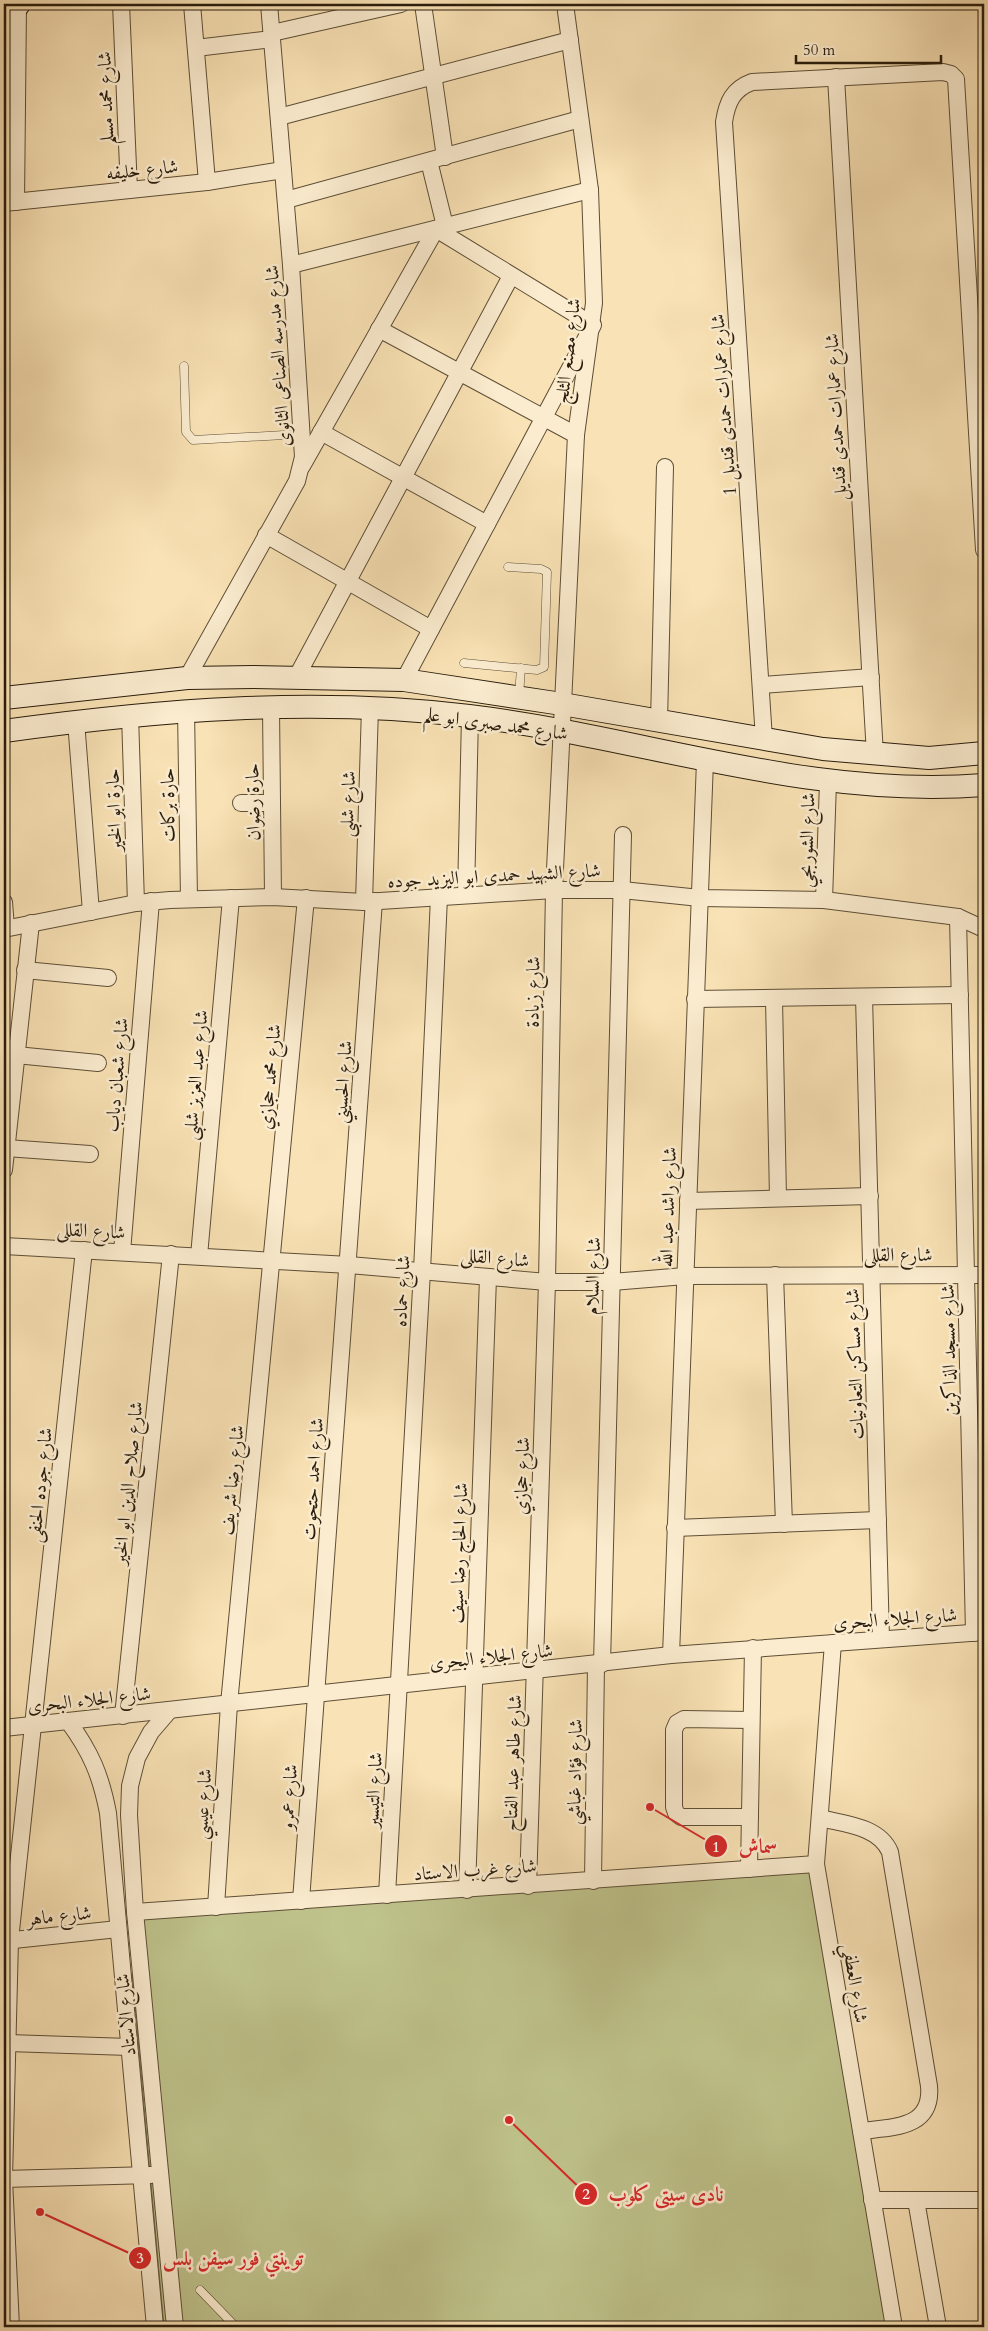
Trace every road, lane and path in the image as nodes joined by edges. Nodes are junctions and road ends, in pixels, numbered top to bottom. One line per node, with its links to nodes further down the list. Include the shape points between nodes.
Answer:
1 (121, 4): 20 (street, شارع محمد مسلم)
2 (192, 4): 11 (street)
3 (269, 4): 9 (street, شارع مدرسه الصناعى الثانوى)
4 (401, 4): 9 (street)
5 (423, 4): 12 (street)
6 (565, 4): 10 (street, شارع مصنع الثلج)
7 (18, 5): 8 (street); 16 (street)
8 (4, 24)
9 (272, 36): 11 (street); 14 (street, شارع مدرسه الصناعى الثانوى)
10 (570, 40): 12 (street); 15 (street, شارع مصنع الثلج)
11 (196, 48): 19 (street)
12 (434, 76): 14 (street); 17 (street)
13 (836, 78): 40 (street, via 943,72 954,76 957,83); 46 (street, شارع عمارات حمدى قنديل); 50 (street, شارع عمارات حمدى قنديل 1, via 752,82 734,92 724,122)
14 (279, 117): 18 (street, شارع مدرسه الصناعى الثانوى)
15 (580, 119): 17 (street); 21 (street, شارع مصنع الثلج)
16 (10, 145): 23 (street)
17 (437, 159): 22 (street); 24 (street)
18 (283, 170): 19 (street, شارع خليفه); 22 (street, شارع مدرسه الصناعى الثانوى)
19 (208, 182): 20 (street, شارع خليفه)
20 (129, 190): 23 (street, شارع خليفه)
21 (590, 190): 24 (street); 27 (street, شارع مصنع الثلج, via 594,281)
22 (286, 200): 25 (street, شارع مدرسه الصناعى الثانوى)
23 (10, 203)
24 (440, 228): 25 (street); 26 (street); 28 (street)
25 (291, 265): 33 (street, شارع مدرسه الصناعى الثانوى)
26 (511, 276): 27 (street); 30 (street)
27 (592, 326): 31 (street); 34 (street, شارع مصنع الثلج)
28 (379, 328): 30 (street); 32 (street)
29 (184, 366): 33 (lane, via 186,432 193,440)
30 (459, 372): 31 (street); 37 (street)
31 (544, 418): 34 (street); 38 (street)
32 (321, 432): 35 (street); 37 (street)
33 (302, 434): 35 (street, شارع مدرسه الصناعى الثانوى)
34 (576, 435): 53 (street, شارع مصنع الثلج)
35 (302, 466): 39 (street, شارع مدرسه الصناعى الثانوى, via 297,481)
36 (665, 467): 60 (street)
37 (403, 477): 38 (street); 42 (street)
38 (487, 524): 43 (street)
39 (266, 535): 42 (street); 47 (street, شارع مدرسه الصناعى الثانوى)
40 (984, 550)
41 (508, 567): 45 (lane, via 541,569 548,575 545,664 541,669)
42 (348, 581): 43 (street); 48 (street)
43 (431, 629): 49 (street)
44 (464, 663): 45 (lane)
45 (522, 668): 51 (lane)
46 (870, 677): 50 (street); 65 (street, شارع عمارات حمدى قنديل)
47 (187, 678): 48 (street, شارع محمد صبرى ابو علم); 52 (street, شارع محمد صبرى ابو علم)
48 (296, 678): 49 (street, شارع محمد صبرى ابو علم)
49 (404, 680): 51 (street, شارع محمد صبرى ابو علم)
50 (761, 686): 63 (street, شارع عمارات حمدى قنديل 1)
51 (518, 697): 53 (street, شارع محمد صبرى ابو علم)
52 (4, 698)
53 (562, 704): 60 (street, شارع محمد صبرى ابو علم); 62 (street, شارع زيادة)
54 (270, 707): 55 (street, شارع محمد صبرى ابو علم); 56 (street, شارع محمد صبرى ابو علم); 70 (street, حارة رضوان)
55 (370, 708): 58 (street, شارع محمد صبرى ابو علم); 84 (street, شارع شلبى)
56 (186, 710): 57 (street, شارع محمد صبرى ابو علم); 80 (street, حارة بركات)
57 (130, 715): 59 (street, شارع محمد صبرى ابو علم); 83 (street, حارة ابو الخير)
58 (470, 716): 62 (street, شارع محمد صبرى ابو علم); 74 (street)
59 (76, 721): 61 (street, شارع محمد صبرى ابو علم); 85 (street)
60 (660, 722): 63 (street, شارع محمد صبرى ابو علم)
61 (4, 731)
62 (561, 731): 66 (street, شارع محمد صبرى ابو علم); 72 (street, شارع زيادة)
63 (764, 739): 65 (street, شارع محمد صبرى ابو علم)
64 (984, 753): 65 (street, شارع محمد صبرى ابو علم, via 929,758)
65 (875, 755)
66 (705, 761): 67 (street, شارع محمد صبرى ابو علم); 79 (street, شارع راشد عبد الله)
67 (828, 782): 68 (street, شارع محمد صبرى ابو علم, via 900,788); 81 (street, شارع الشوربجي)
68 (984, 785)
69 (241, 803): 70 (street)
70 (272, 803): 75 (street, حارة رضوان)
71 (623, 835): 73 (street, شارع السلام)
72 (554, 890): 73 (street, شارع الشهيد حمدى ابو اليزيد جوده); 74 (street, شارع الشهيد حمدى ابو اليزيد جوده); 118 (street, شارع زيادة)
73 (622, 890): 79 (street, شارع الشهيد حمدى ابو اليزيد جوده); 119 (street, شارع السلام)
74 (466, 895): 76 (street, شارع الشهيد حمدى ابو اليزيد جوده)
75 (273, 897): 77 (street, شارع الشهيد حمدى ابو اليزيد جوده); 78 (street, شارع الشهيد حمدى ابو اليزيد جوده)
76 (439, 897): 84 (street, شارع الشهيد حمدى ابو اليزيد جوده); 111 (street, شارع حماده)
77 (231, 898): 80 (street, شارع الشهيد حمدى ابو اليزيد جوده); 108 (street, شارع عبد العزيز شلبى)
78 (306, 898): 84 (street, شارع الشهيد حمدى ابو اليزيد جوده); 109 (street, شارع محمد حجازي)
79 (700, 898): 81 (street, شارع الشهيد حمدى ابو اليزيد جوده); 94 (street, شارع راشد عبد الله)
80 (189, 899): 83 (street, شارع الشهيد حمدى ابو اليزيد جوده)
81 (824, 900): 86 (street, شارع الشهيد حمدى ابو اليزيد جوده)
82 (4, 902): 88 (street)
83 (143, 902): 85 (street, شارع الشهيد حمدى ابو اليزيد جوده); 106 (street, شارع شعبان دياب)
84 (369, 902): 110 (street, شارع الحسيني)
85 (91, 912): 87 (street, شارع الشهيد حمدى ابو اليزيد جوده)
86 (958, 917): 89 (street, شارع الشهيد حمدى ابو اليزيد جوده); 92 (street, شارع مسجد الذاكرين)
87 (30, 923): 88 (street, شارع الشهيد حمدى ابو اليزيد جوده); 90 (street)
88 (5, 928)
89 (984, 929)
90 (25, 970): 91 (street); 96 (street)
91 (108, 978)
92 (960, 995): 93 (street); 113 (street, شارع مسجد الذاكرين)
93 (864, 997): 95 (street); 101 (street, شارع مساكن التعاونيات)
94 (696, 999): 95 (street); 103 (street, شارع راشد عبد الله)
95 (774, 999): 102 (street)
96 (16, 1055): 97 (street); 98 (street)
97 (98, 1063)
98 (6, 1148): 99 (street); 100 (street)
99 (90, 1154)
100 (4, 1170)
101 (870, 1196): 102 (street); 112 (street, شارع مساكن التعاونيات)
102 (778, 1198): 103 (street)
103 (688, 1201): 116 (street, شارع راشد عبد الله)
104 (4, 1246): 105 (street, شارع القللى)
105 (84, 1250): 106 (street, شارع القللى); 138 (street, شارع جوده الحنفى)
106 (122, 1252): 107 (street, شارع القللى)
107 (171, 1254): 108 (street, شارع القللى); 135 (street, شارع صلاح الدين ابو الخير)
108 (199, 1256): 109 (street, شارع القللى)
109 (272, 1260): 110 (street, شارع القللى); 133 (street, شارع رضا شريف)
110 (349, 1265): 111 (street, شارع القللى); 132 (street, شارع احمد حتحوت)
111 (422, 1271): 117 (street, شارع القللى); 131 (street, شارع حماده)
112 (872, 1274): 113 (street, شارع القللى); 114 (street, شارع القللى); 120 (street, شارع مساكن التعاونيات)
113 (967, 1274): 115 (street, شارع القللى); 123 (street, شارع مسجد الذاكرين)
114 (775, 1275): 116 (street, شارع القللى); 121 (street)
115 (984, 1275)
116 (684, 1276): 119 (street, شارع القللى); 122 (street, شارع راشد عبد الله)
117 (488, 1277): 118 (street, شارع القللى); 130 (street, شارع الحاج رضا سيف)
118 (547, 1282): 119 (street, شارع القللى); 129 (street, شارع حجازي)
119 (612, 1282): 128 (street, شارع السلام)
120 (878, 1520): 121 (street); 124 (street, شارع مساكن التعاونيات)
121 (784, 1524): 122 (street)
122 (675, 1528): 127 (street, شارع راشد عبد الله)
123 (979, 1632): 124 (street, شارع الجلاء البحرى)
124 (882, 1639): 125 (street, شارع الجلاء البحرى)
125 (832, 1643): 126 (street, شارع الجلاء البحرى); 141 (street, شارع العطفي)
126 (753, 1648): 127 (street, شارع الجلاء البحرى); 136 (street)
127 (671, 1655): 128 (street, شارع الجلاء البحرى)
128 (599, 1664): 129 (street, شارع الجلاء البحرى); 146 (street, شارع فؤاد غباشي)
129 (535, 1671): 130 (street, شارع الجلاء البحرى); 147 (street, شارع طاهر عبد الفتاح)
130 (474, 1678): 131 (street, شارع الجلاء البحرى); 148 (street, شارع الحاج رضا سيف)
131 (399, 1687): 132 (street, شارع الجلاء البحرى); 149 (street, شارع التيسير)
132 (316, 1695): 133 (street, شارع الجلاء البحرى); 150 (street, شارع عمرو)
133 (229, 1704): 134 (street, شارع الجلاء البحرى); 151 (street, شارع عيسي)
134 (170, 1710): 135 (street, شارع الجلاء البحرى); 142 (street, شارع الاستاد, via 150,1732 137,1758 130,1786)
135 (123, 1716): 137 (street, شارع الجلاء البحرى)
136 (752, 1720): 140 (street); 140 (street, via 684,1719 674,1730 676,1813 681,1817)
137 (68, 1721): 138 (street, شارع الجلاء البحرى); 143 (street, شارع الاستاد, via 91,1754 99,1773)
138 (34, 1725): 139 (street, شارع الجلاء البحرى); 154 (street, شارع جوده الحنفى)
139 (4, 1728)
140 (750, 1817): 145 (street)
141 (820, 1818): 144 (street, شارع العطفي); 157 (street, via 871,1832 883,1839 890,1852 929,2086 927,2105 915,2121)
142 (131, 1846): 143 (street); 152 (street, شارع الاستاد)
143 (111, 1847): 153 (street, شارع الاستاد)
144 (816, 1864): 145 (street, شارع غرب الاستاد); 157 (street, شارع العطفي)
145 (749, 1869): 146 (street, شارع غرب الاستاد)
146 (593, 1881): 147 (street, شارع غرب الاستاد)
147 (528, 1886): 148 (street, شارع غرب الاستاد)
148 (467, 1890): 149 (street, شارع غرب الاستاد)
149 (387, 1895): 150 (street, شارع غرب الاستاد)
150 (301, 1901): 151 (street, شارع غرب الاستاد)
151 (216, 1907): 152 (street, شارع غرب الاستاد)
152 (135, 1912): 159 (street, شارع الاستاد)
153 (118, 1929): 154 (street, شارع ماهر); 156 (street, شارع الاستاد)
154 (7, 1940): 155 (street, شارع جوده الحنفى)
155 (8, 2044): 156 (street); 160 (street, شارع جوده الحنفى)
156 (129, 2047): 158 (street, شارع الاستاد)
157 (861, 2132): 161 (street, شارع العطفي)
158 (141, 2175): 159 (street); 160 (street); 166 (street, شارع الاستاد)
159 (160, 2175): 167 (street, شارع الاستاد)
160 (4, 2179): 165 (street, شارع جوده الحنفى)
161 (872, 2200): 162 (street); 169 (street, شارع العطفي)
162 (916, 2200): 163 (street); 170 (street)
163 (984, 2200)
164 (200, 2290): 168 (lane)
165 (11, 2327)
166 (155, 2327)
167 (174, 2327)
168 (236, 2327)
169 (894, 2327)
170 (938, 2327)

